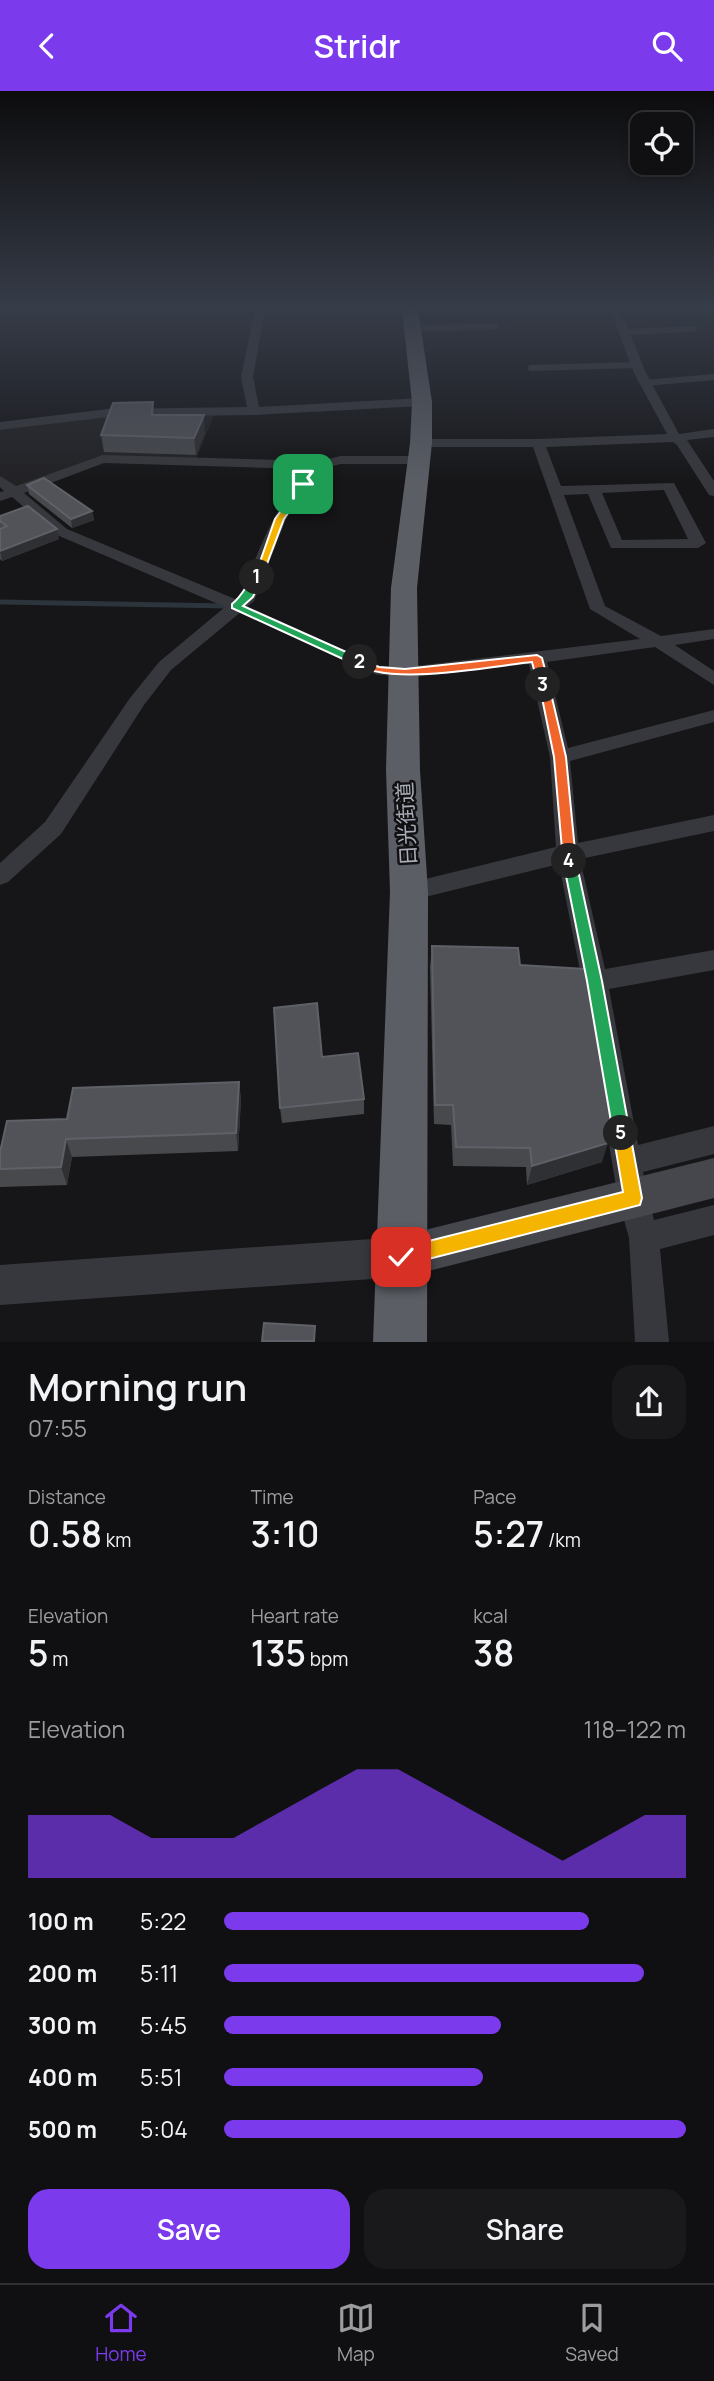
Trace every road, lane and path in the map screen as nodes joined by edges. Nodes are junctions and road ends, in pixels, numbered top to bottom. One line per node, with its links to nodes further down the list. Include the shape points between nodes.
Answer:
1 (249, 367): 9 (street)
2 (417, 367): 8 (highway, 日光街道)
3 (553, 367): 5 (lane)
4 (637, 367): 7 (street)
5 (531, 368)
6 (714, 377): 7 (lane)
7 (645, 383): 12 (street)
8 (422, 402): 9 (street); 15 (highway, 日光街道)
9 (254, 411): 10 (street, via 108,413)
10 (0, 426)
11 (714, 433): 12 (street)
12 (679, 440): 13 (street); 14 (street); 20 (street)
13 (538, 443): 15 (street); 19 (street)
14 (714, 448)
15 (420, 451): 16 (street); 26 (highway, 日光街道, via 404,588)
16 (320, 465): 21 (street, via 103,459); 22 (street, via 293,495 248,597)
17 (0, 480): 21 (street)
18 (593, 489): 18 (street, via 668,486 698,543 616,545); 19 (street)
19 (555, 491): 24 (street, via 598,609)
20 (714, 492)
21 (7, 494): 22 (street, via 62,532)
22 (236, 606): 26 (lane, via 377,670); 32 (street, via 165,666 136,702 61,818)
23 (714, 634): 24 (street)
24 (659, 642): 25 (street); 27 (street)
25 (537, 658): 26 (street); 29 (street)
26 (405, 672): 33 (highway, 日光街道, via 403,770)
27 (714, 679)
28 (714, 716): 29 (street)
29 (560, 757): 31 (street)
30 (714, 823): 31 (street)
31 (568, 853): 33 (street); 35 (street)
32 (0, 876)
33 (409, 892): 41 (highway, 日光街道)
34 (714, 960): 35 (street)
35 (595, 981): 38 (street)
36 (714, 1140): 38 (street)
37 (714, 1178): 38 (main road)
38 (630, 1180): 40 (street); 41 (main road)
39 (714, 1220): 40 (street)
40 (644, 1238): 44 (street)
41 (401, 1257): 42 (street); 43 (highway, 日光街道)
42 (0, 1285)
43 (400, 1342)
44 (652, 1342)

